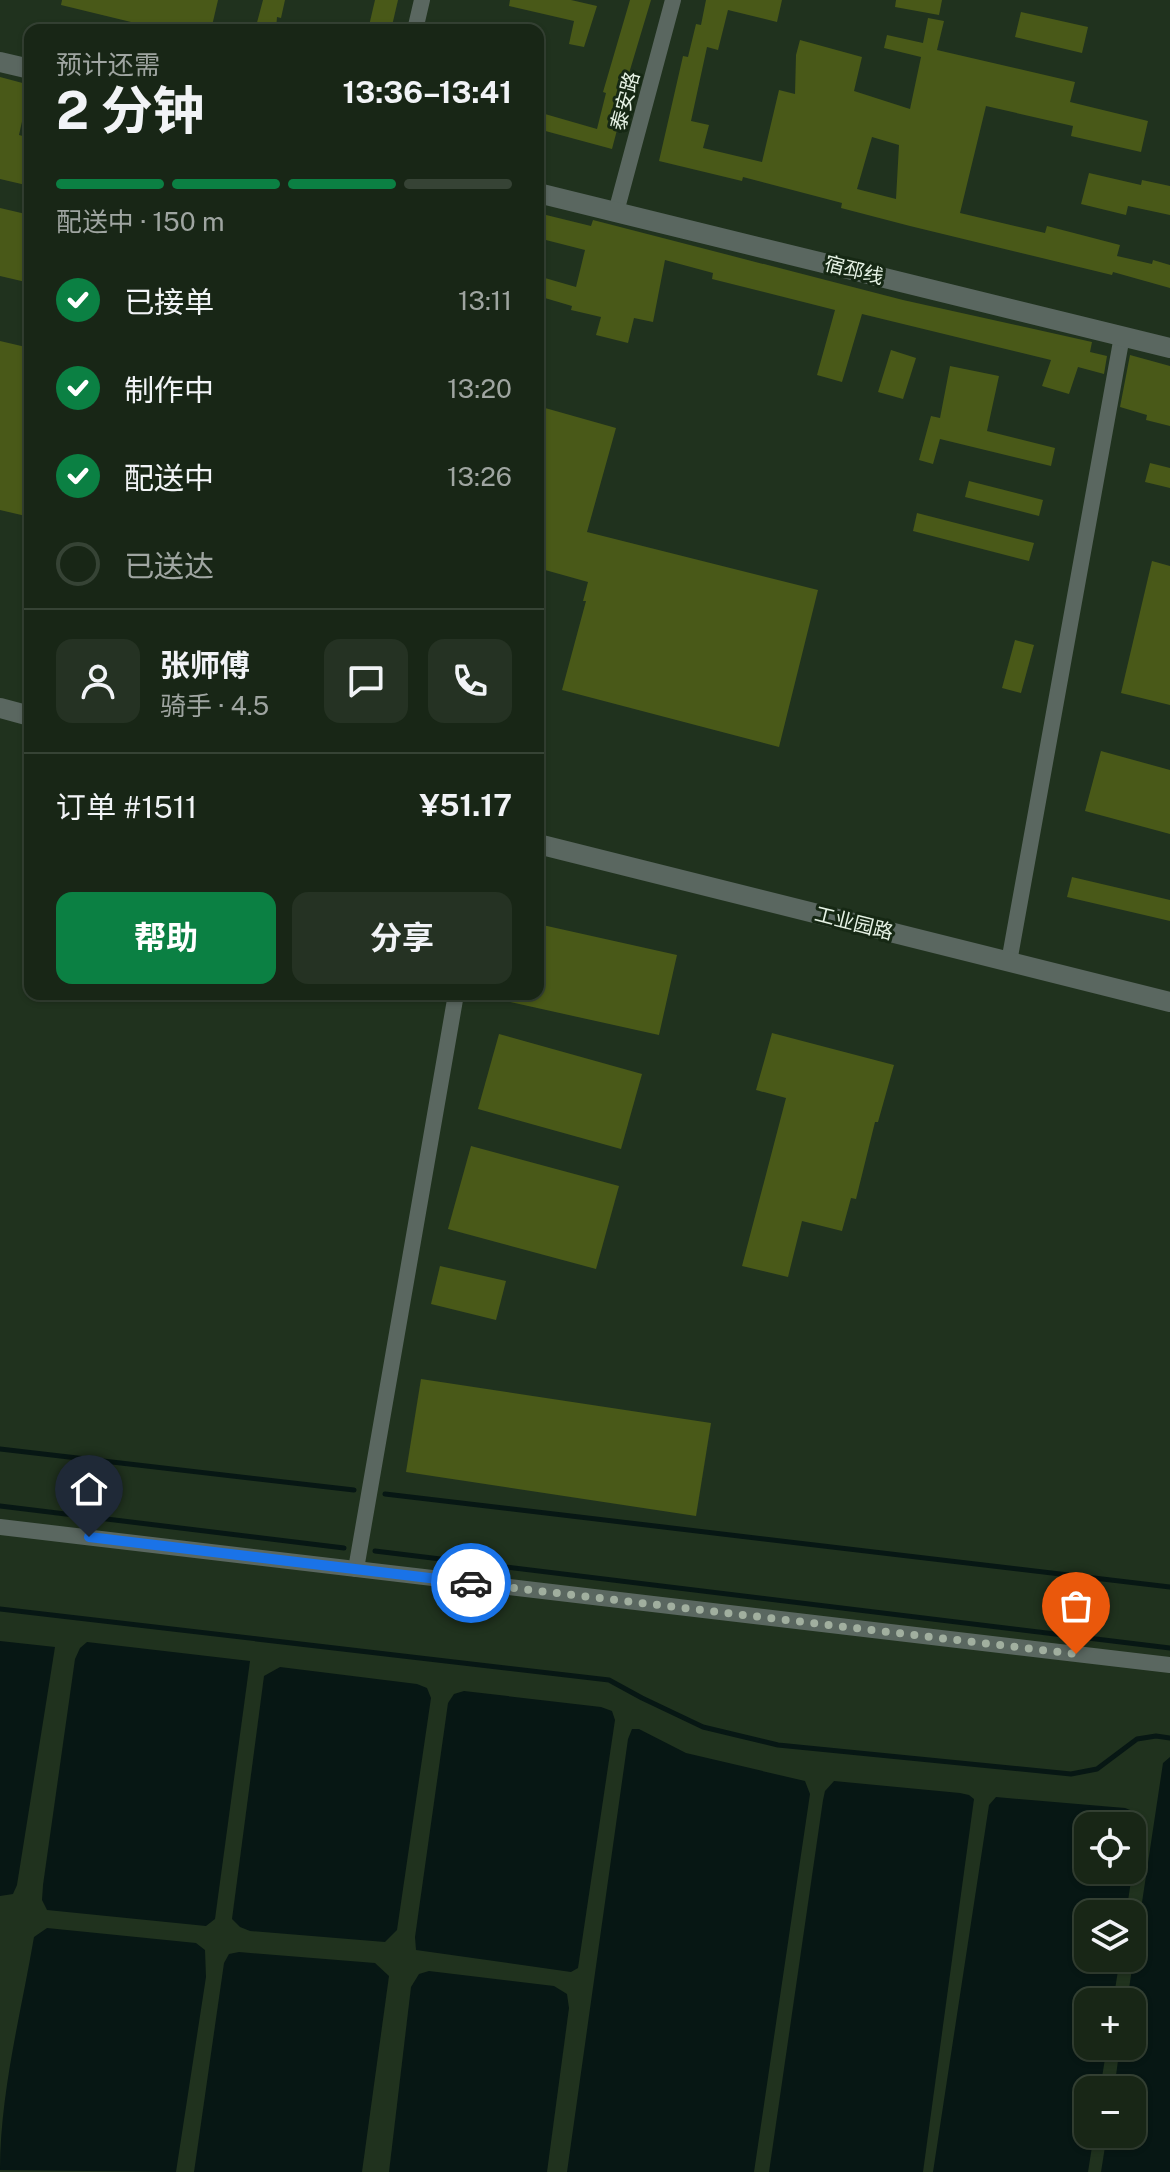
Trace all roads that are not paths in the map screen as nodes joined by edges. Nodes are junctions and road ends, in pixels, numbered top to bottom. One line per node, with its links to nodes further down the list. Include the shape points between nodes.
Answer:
1 (422, 0): 3 (street)
2 (673, 0): 7 (street, 泰安路)
3 (416, 24)
4 (0, 62): 5 (street)
5 (24, 68)
6 (544, 194): 7 (street, 宿邳线)
7 (616, 212): 8 (street, 宿邳线)
8 (1122, 336): 9 (street, 宿邳线); 13 (street)
9 (1170, 348)
10 (0, 708): 11 (street)
11 (24, 714)
12 (544, 846): 13 (street, 工业园路)
13 (1009, 962): 15 (street, 工业园路)
14 (455, 1000): 17 (street)
15 (1170, 1002)
16 (0, 1527): 17 (street)
17 (356, 1569): 18 (street)
18 (1170, 1665)

